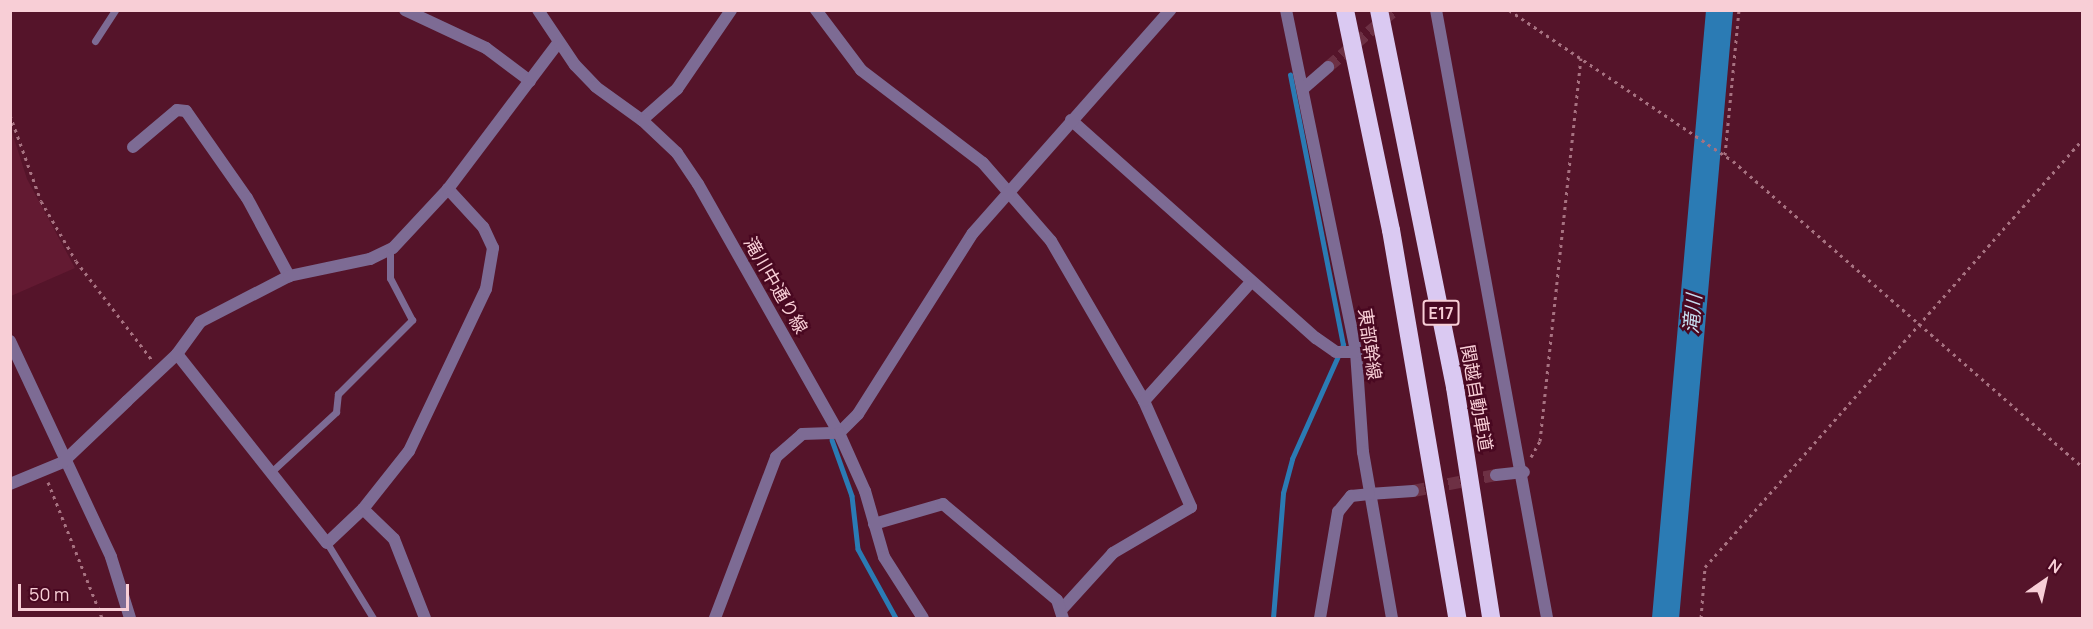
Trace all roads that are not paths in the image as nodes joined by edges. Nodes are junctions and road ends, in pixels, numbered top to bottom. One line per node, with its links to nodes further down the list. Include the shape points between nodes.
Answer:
1 (115, 10): 11 (lane)
2 (405, 10): 14 (street, via 486,48)
3 (538, 10): 12 (street, 滝川中通り線)
4 (731, 10): 16 (street, via 677,89)
5 (816, 10): 19 (street, via 861,70 957,141)
6 (1170, 10): 17 (street)
7 (1286, 10): 15 (street, 東部幹線)
8 (1345, 10): 47 (highway, E17, via 1393,242)
9 (1379, 10): 48 (highway, 関越自動車道 / E17, via 1455,387)
10 (1436, 10): 30 (street)
11 (95, 41)
12 (558, 43): 14 (street); 16 (street, 滝川中通り線, via 596,87)
13 (1328, 67): 15 (street)
14 (530, 81): 20 (street)
15 (1304, 88): 25 (street, 東部幹線)
16 (642, 120): 28 (street, 滝川中通り線, via 676,153 698,184)
17 (1071, 120): 19 (street); 23 (street)
18 (133, 147): 22 (street, via 177,110 186,111 247,198)
19 (1009, 188): 27 (street, via 1050,241); 28 (street, via 973,233 858,414)
20 (448, 189): 21 (street); 36 (street, via 483,227 493,248 493,268 409,451)
21 (390, 249): 22 (street, via 370,259); 31 (lane, via 390,278 412,320 338,394 336,412)
22 (289, 276): 26 (street, via 200,322)
23 (1251, 282): 25 (street); 27 (street)
24 (10, 341): 29 (street)
25 (1347, 352): 35 (street, 東部幹線)
26 (177, 354): 29 (street); 31 (street)
27 (1144, 401): 39 (street, via 1191,507 1113,553)
28 (839, 434): 37 (street, 滝川中通り線); 43 (street, via 802,434 776,457)
29 (63, 462): 33 (street); 40 (street, via 111,557)
30 (1524, 472): 32 (street); 49 (street)
31 (270, 474): 38 (street)
32 (1496, 475)
33 (10, 484)
34 (1413, 491): 35 (street)
35 (1369, 494): 45 (street, via 1351,496 1338,512); 46 (street, 東部幹線)
36 (363, 509): 38 (street); 42 (street, via 394,539)
37 (874, 524): 39 (street, via 943,504); 44 (street, 滝川中通り線, via 884,556)
38 (327, 543): 41 (lane)
39 (1063, 613)
40 (130, 618)
41 (373, 618)
42 (425, 618)
43 (715, 618)
44 (923, 618)
45 (1320, 618)
46 (1392, 618)
47 (1457, 618)
48 (1491, 618)
49 (1547, 618)

